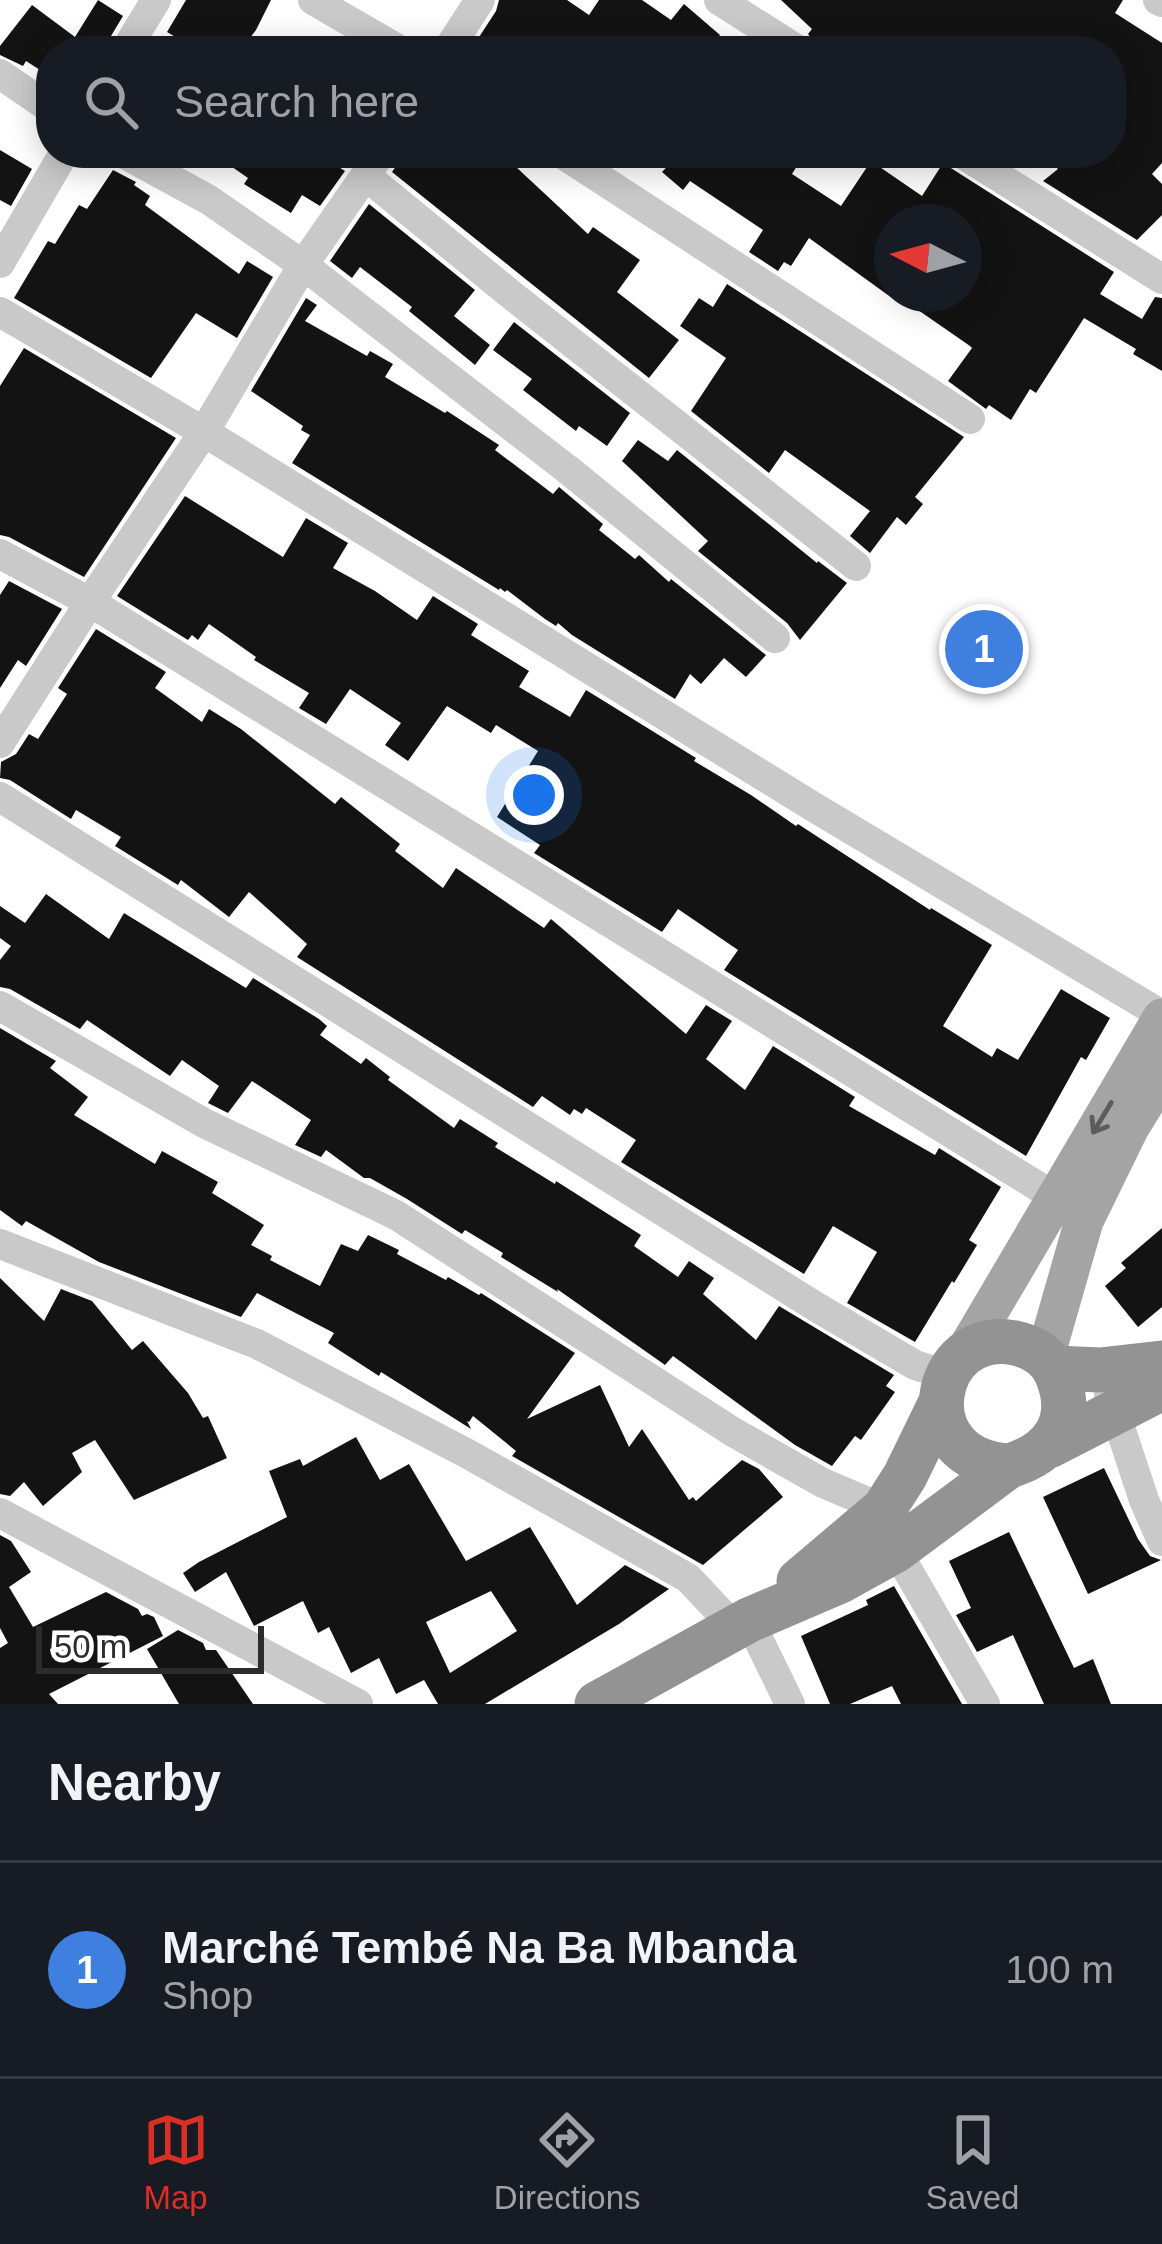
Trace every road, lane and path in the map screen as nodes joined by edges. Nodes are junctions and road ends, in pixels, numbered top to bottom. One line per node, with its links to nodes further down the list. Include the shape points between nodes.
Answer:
1 (156, 0): 5 (street)
2 (313, 0): 6 (street)
3 (480, 0): 7 (street)
4 (718, 0): 8 (street)
5 (134, 36)
6 (375, 36)
7 (457, 36)
8 (776, 36)
9 (0, 74): 10 (street)
10 (36, 99)
11 (55, 168): 17 (street)
12 (150, 168): 18 (street)
13 (370, 168): 18 (street)
14 (377, 168): 24 (street, via 509,293)
15 (584, 168): 21 (street)
16 (986, 168): 19 (street)
17 (0, 263)
18 (303, 265): 22 (street); 26 (street)
19 (1162, 279)
20 (0, 312): 22 (street)
21 (970, 419)
22 (204, 432): 25 (street); 30 (street)
23 (0, 554): 25 (street)
24 (856, 566)
25 (90, 602): 27 (street); 32 (street)
26 (775, 638)
27 (0, 743)
28 (0, 797): 37 (street, via 818,1308)
29 (0, 1006): 42 (street, via 203,1123 396,1215)
30 (1162, 1016): 32 (main road, one-way to 32)
31 (1162, 1075): 34 (main road, via 1084,1221)
32 (1055, 1197): 37 (main road)
33 (0, 1244): 44 (street, via 257,1344 688,1578)
34 (1049, 1362): 36 (highway); 37 (highway, via 1026,1345 983,1344); 40 (highway, via 1064,1394 1063,1422)
35 (1162, 1363): 36 (highway)
36 (1100, 1370): 39 (street)
37 (950, 1378): 40 (highway, via 944,1425 954,1443 988,1465); 42 (highway)
38 (1162, 1388): 39 (highway)
39 (1116, 1413): 40 (highway); 43 (street)
40 (1029, 1456): 42 (highway)
41 (0, 1513): 45 (street)
42 (890, 1529): 44 (highway, via 840,1581); 48 (street)
43 (1162, 1541)
44 (742, 1624): 46 (highway); 47 (street)
45 (358, 1704)
46 (597, 1704)
47 (790, 1704)
48 (986, 1704)

